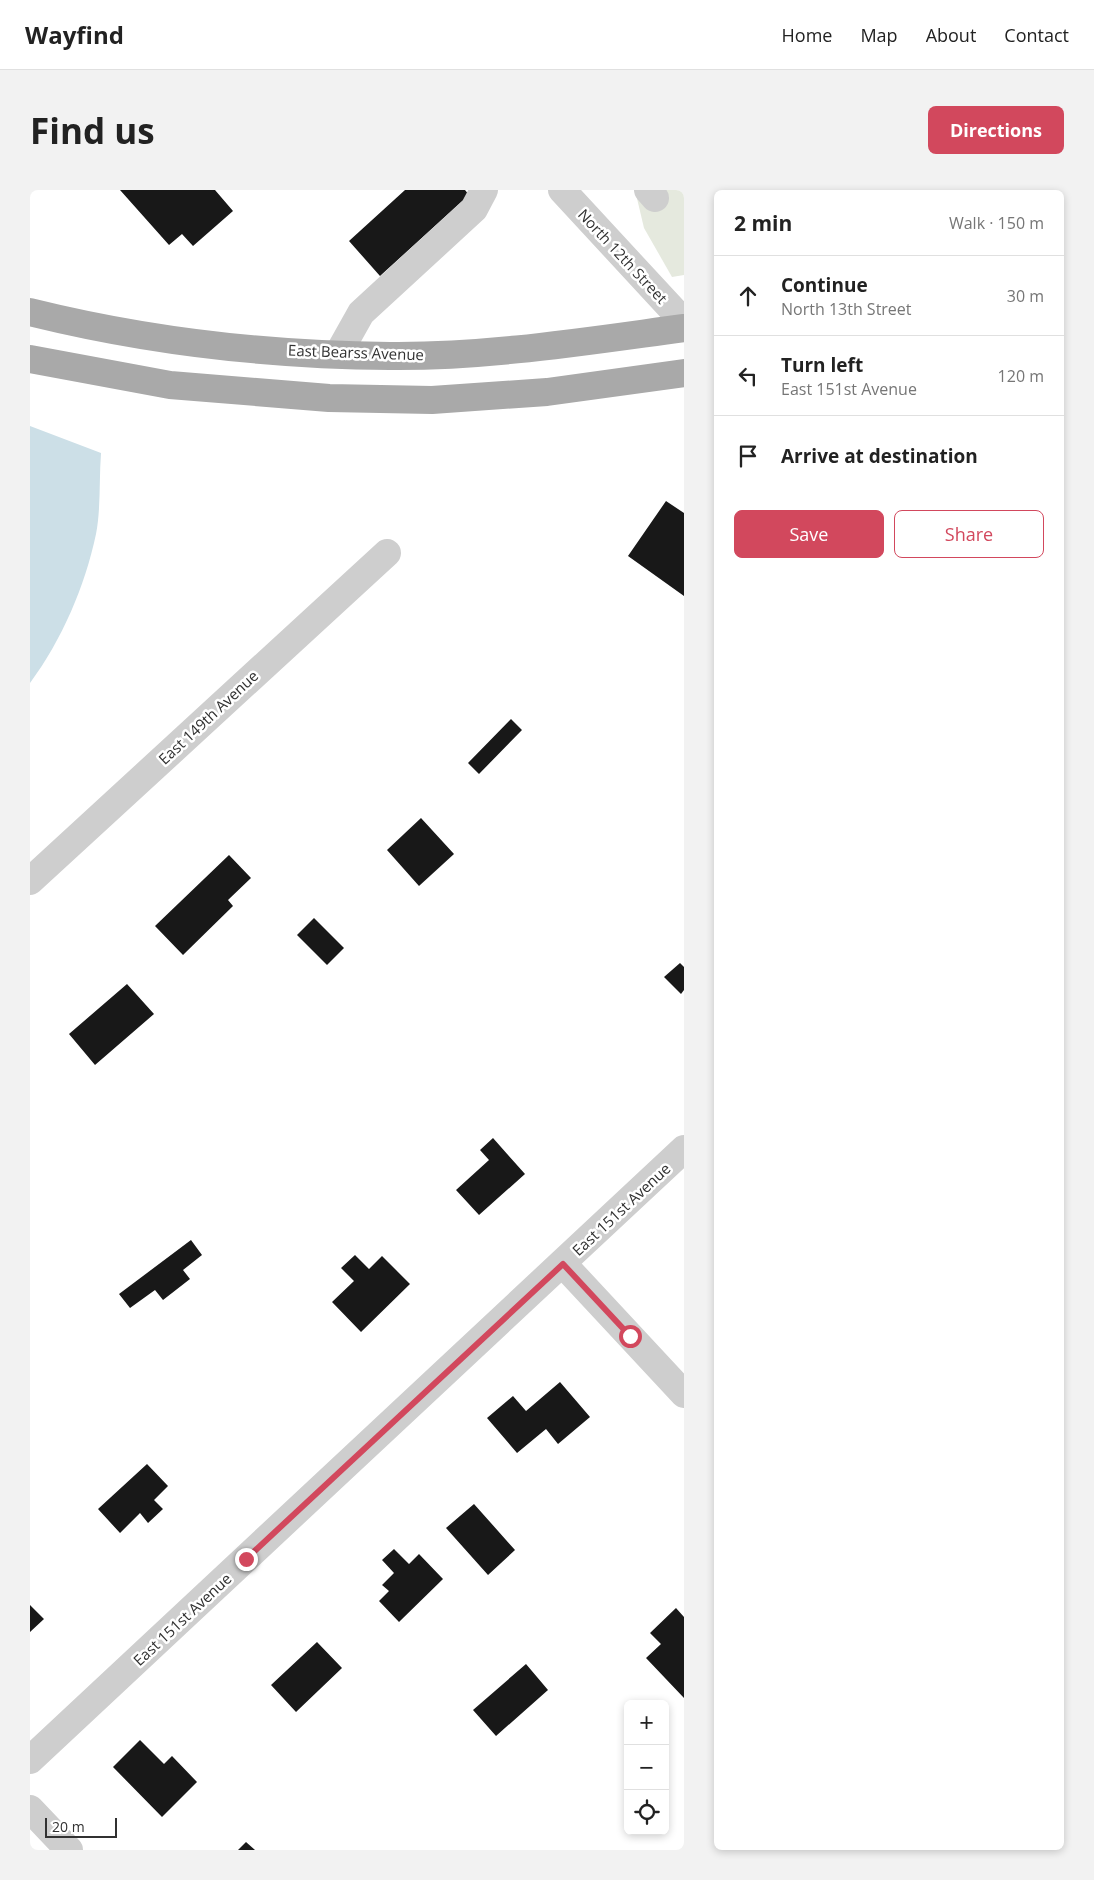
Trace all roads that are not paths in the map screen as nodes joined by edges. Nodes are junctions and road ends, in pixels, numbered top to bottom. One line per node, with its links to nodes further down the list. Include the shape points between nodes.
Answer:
1 (484, 190): 6 (street, via 474,209 361,313)
2 (562, 190): 4 (street, North 12th Street)
3 (30, 312): 6 (main road, East Bearss Avenue, via 205,344)
4 (684, 322)
5 (684, 328): 6 (main road, East Bearss Avenue, via 524,348 391,356)
6 (338, 354)
7 (30, 359): 8 (main road, via 170,385 329,398 432,400 547,392)
8 (684, 373)
9 (387, 553): 10 (street, East 149th Avenue)
10 (30, 880)
11 (684, 1150): 12 (street, East 151st Avenue)
12 (563, 1264): 13 (street); 14 (street, East 151st Avenue)
13 (684, 1394)
14 (30, 1760)
15 (30, 1810): 16 (street)
16 (69, 1850)

